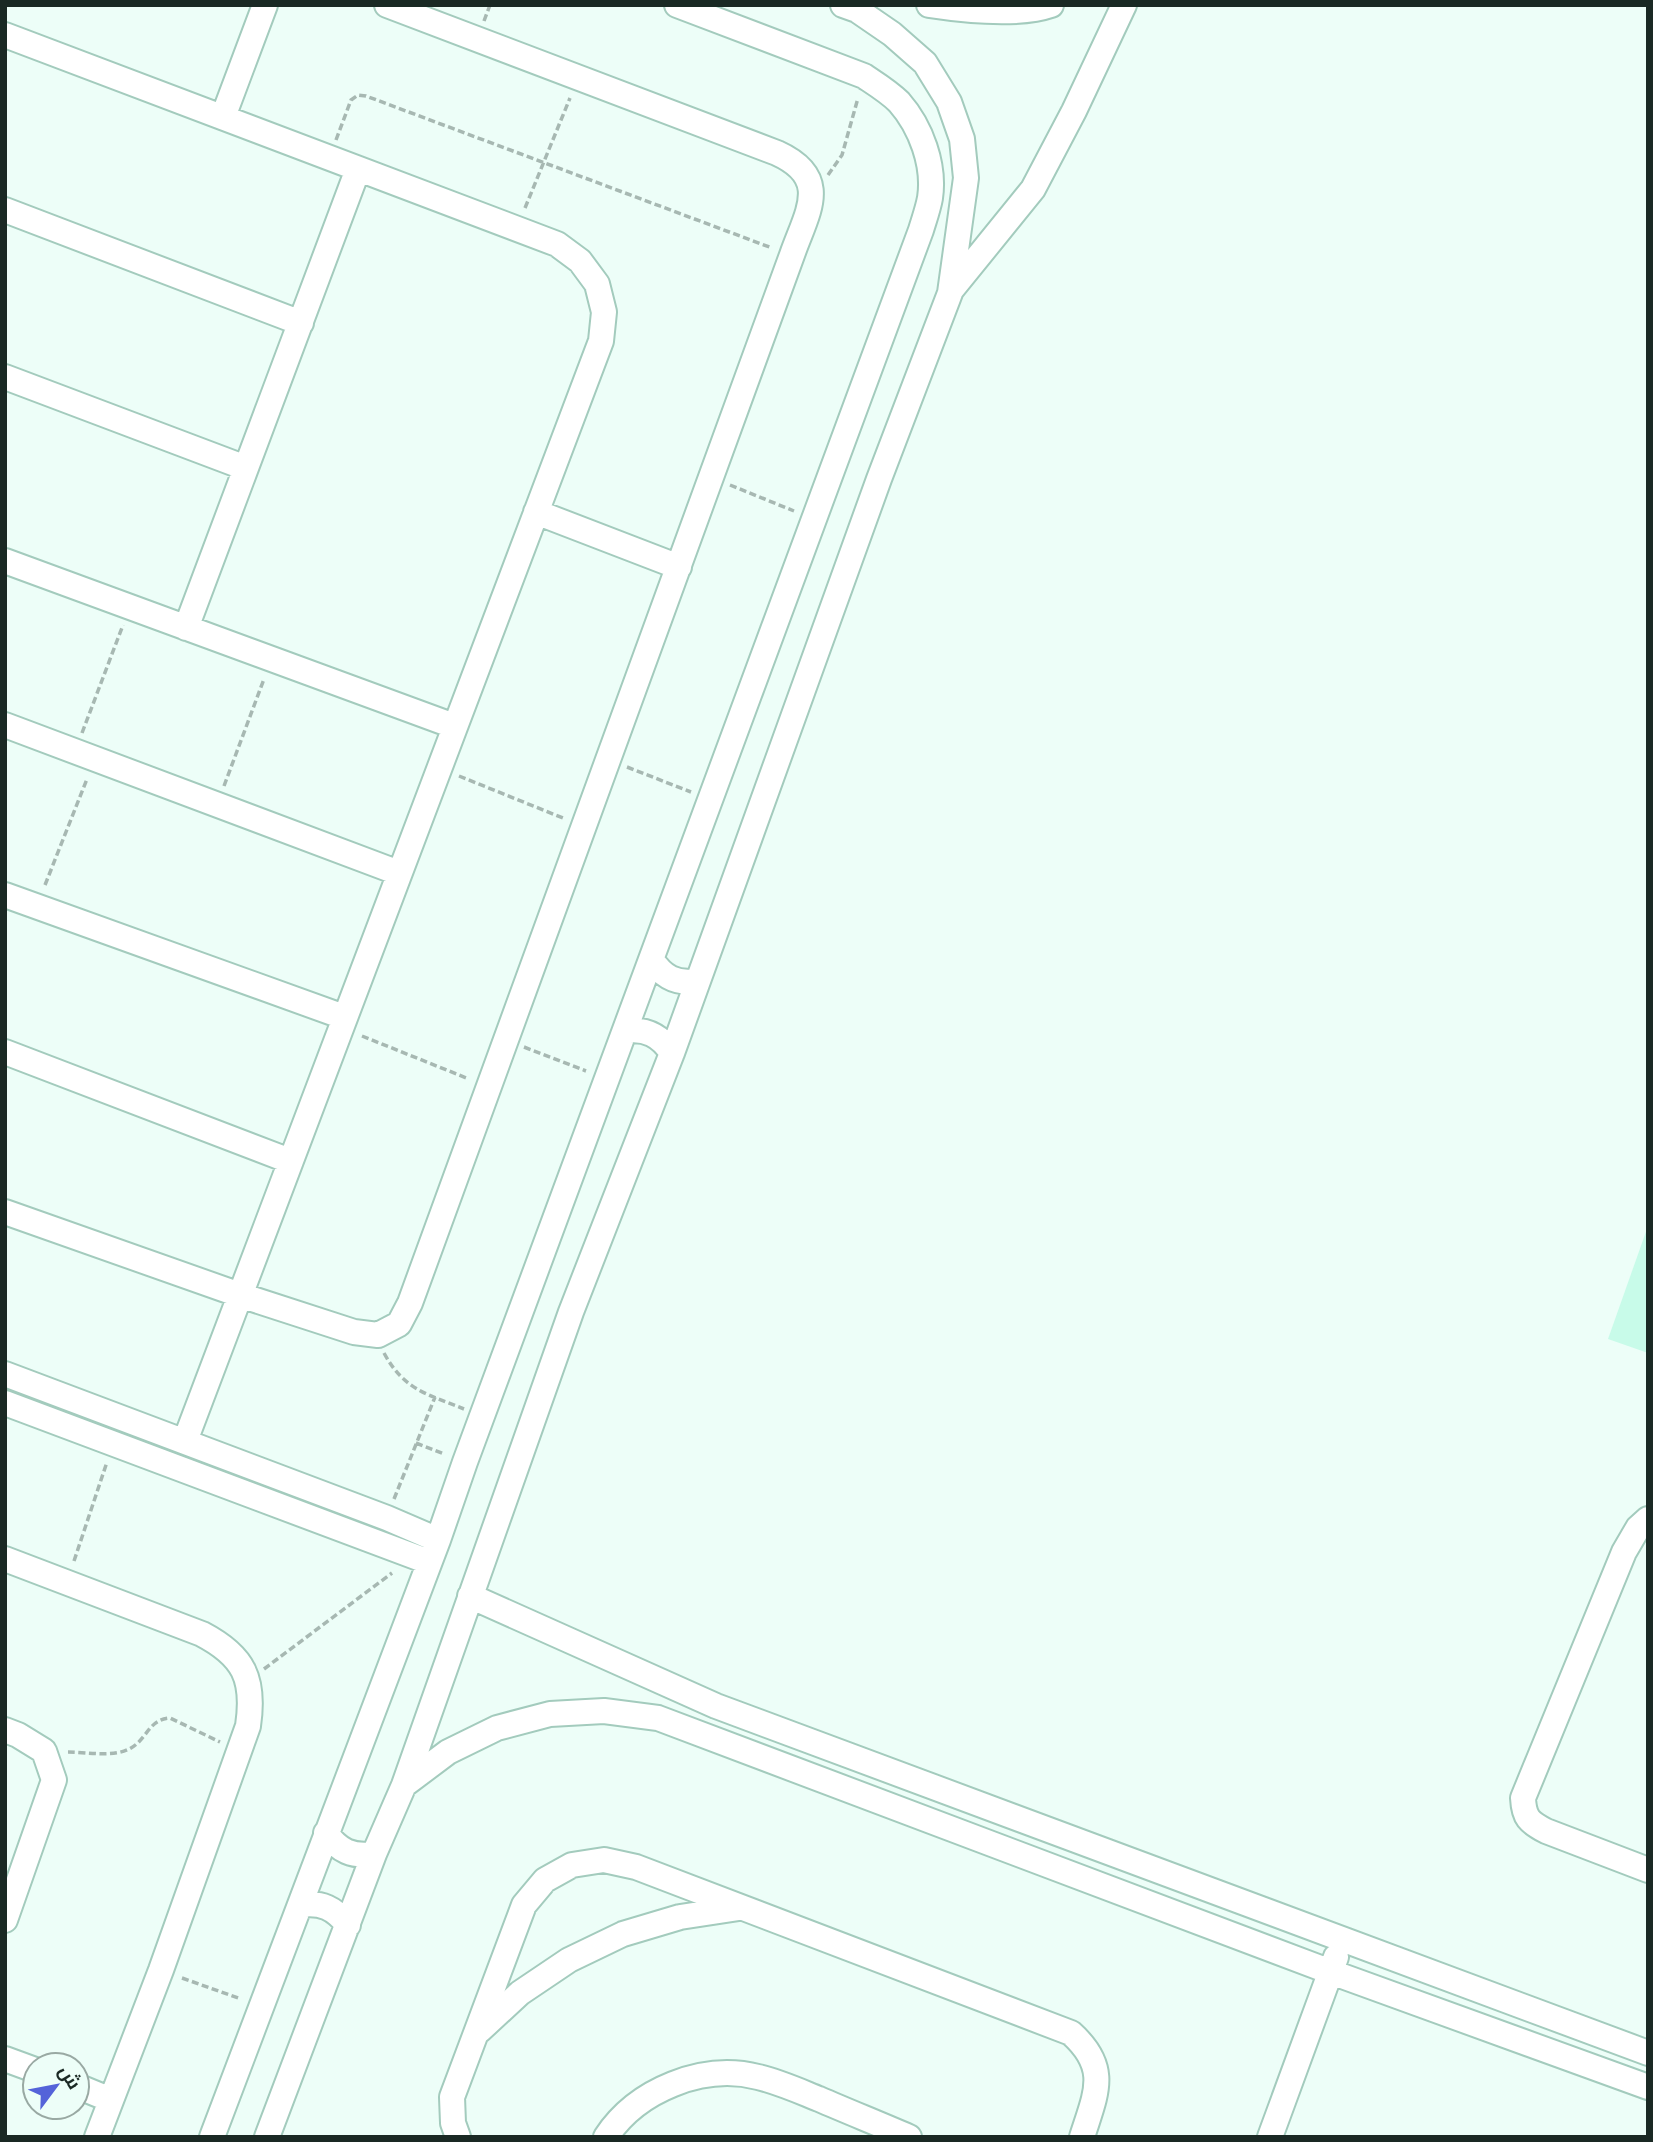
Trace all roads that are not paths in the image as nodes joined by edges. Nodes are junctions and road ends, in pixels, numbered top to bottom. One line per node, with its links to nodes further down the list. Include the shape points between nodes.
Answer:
1 (265, 5): 10 (street)
2 (387, 5): 19 (street, via 795,161 808,176 812,195)
3 (677, 5): 25 (street, via 864,76 899,102 919,131 929,163 930,197)
4 (885, 5): 8 (street)
5 (929, 5): 6 (street, via 969,11)
6 (1051, 5)
7 (1124, 5): 13 (street, via 1033,189)
8 (850, 8): 13 (street, via 892,34 925,63 949,102 962,139 966,178)
9 (5, 35): 10 (street)
10 (223, 117): 11 (street)
11 (359, 169): 14 (street); 17 (street, via 556,244 580,261 597,284 604,312 601,341)
12 (5, 209): 14 (street)
13 (950, 293): 26 (street)
14 (301, 323): 16 (street)
15 (5, 377): 16 (street)
16 (246, 468): 20 (street)
17 (536, 512): 19 (street); 22 (street)
18 (5, 561): 20 (street)
19 (679, 567): 33 (street, via 411,1303 399,1324 378,1335 354,1332)
20 (186, 628): 22 (street)
21 (5, 725): 23 (street)
22 (454, 726): 23 (street)
23 (400, 873): 27 (street)
24 (5, 895): 27 (street)
25 (652, 960): 26 (street, via 675,981); 28 (street)
26 (696, 981): 30 (street)
27 (343, 1022): 31 (street)
28 (625, 1031): 30 (street, via 647,1031 666,1043); 40 (street)
29 (5, 1052): 31 (street)
30 (672, 1053): 42 (street, via 571,1312)
31 (290, 1161): 33 (street)
32 (5, 1212): 33 (street)
33 (240, 1295): 36 (street)
34 (5, 1374): 36 (street)
35 (5, 1403): 39 (street)
36 (185, 1441): 37 (street)
37 (340, 1500): 39 (street); 40 (street, via 387,1518)
38 (1648, 1519): 47 (street, via 1624,1552 1523,1798 1531,1823)
39 (330, 1526): 40 (street)
40 (427, 1553): 45 (street)
41 (5, 1559): 58 (street, via 222,1644 238,1660 248,1681 248,1726)
42 (470, 1596): 44 (street); 52 (street, via 716,1706)
43 (5, 1730): 50 (street, via 44,1752 54,1780)
44 (404, 1785): 46 (street); 53 (street, via 448,1752 510,1724 550,1714 604,1711 659,1718)
45 (326, 1833): 46 (street, via 346,1853); 48 (street)
46 (374, 1854): 51 (street)
47 (1648, 1870)
48 (300, 1905): 51 (street, via 327,1906); 60 (street)
49 (739, 1908): 54 (street, via 680,1917 612,1939 569,1960 520,1993); 54 (street, via 636,1867 604,1860 572,1865 545,1880 524,1905); 65 (street, via 1070,2033 1094,2062 1097,2081)
50 (5, 1920)
51 (348, 1925): 61 (street)
52 (1342, 1939): 53 (street); 55 (street)
53 (1331, 1972): 56 (street); 66 (street)
54 (476, 2034): 62 (street, via 452,2097)
55 (1648, 2053)
56 (1648, 2088)
57 (91, 2092): 58 (street)
58 (111, 2099): 59 (street)
59 (97, 2137)
60 (212, 2137)
61 (267, 2137)
62 (458, 2137)
63 (606, 2137): 64 (street, via 643,2099 678,2081 717,2074 756,2076)
64 (909, 2137)
65 (1082, 2137)
66 (1270, 2137)

